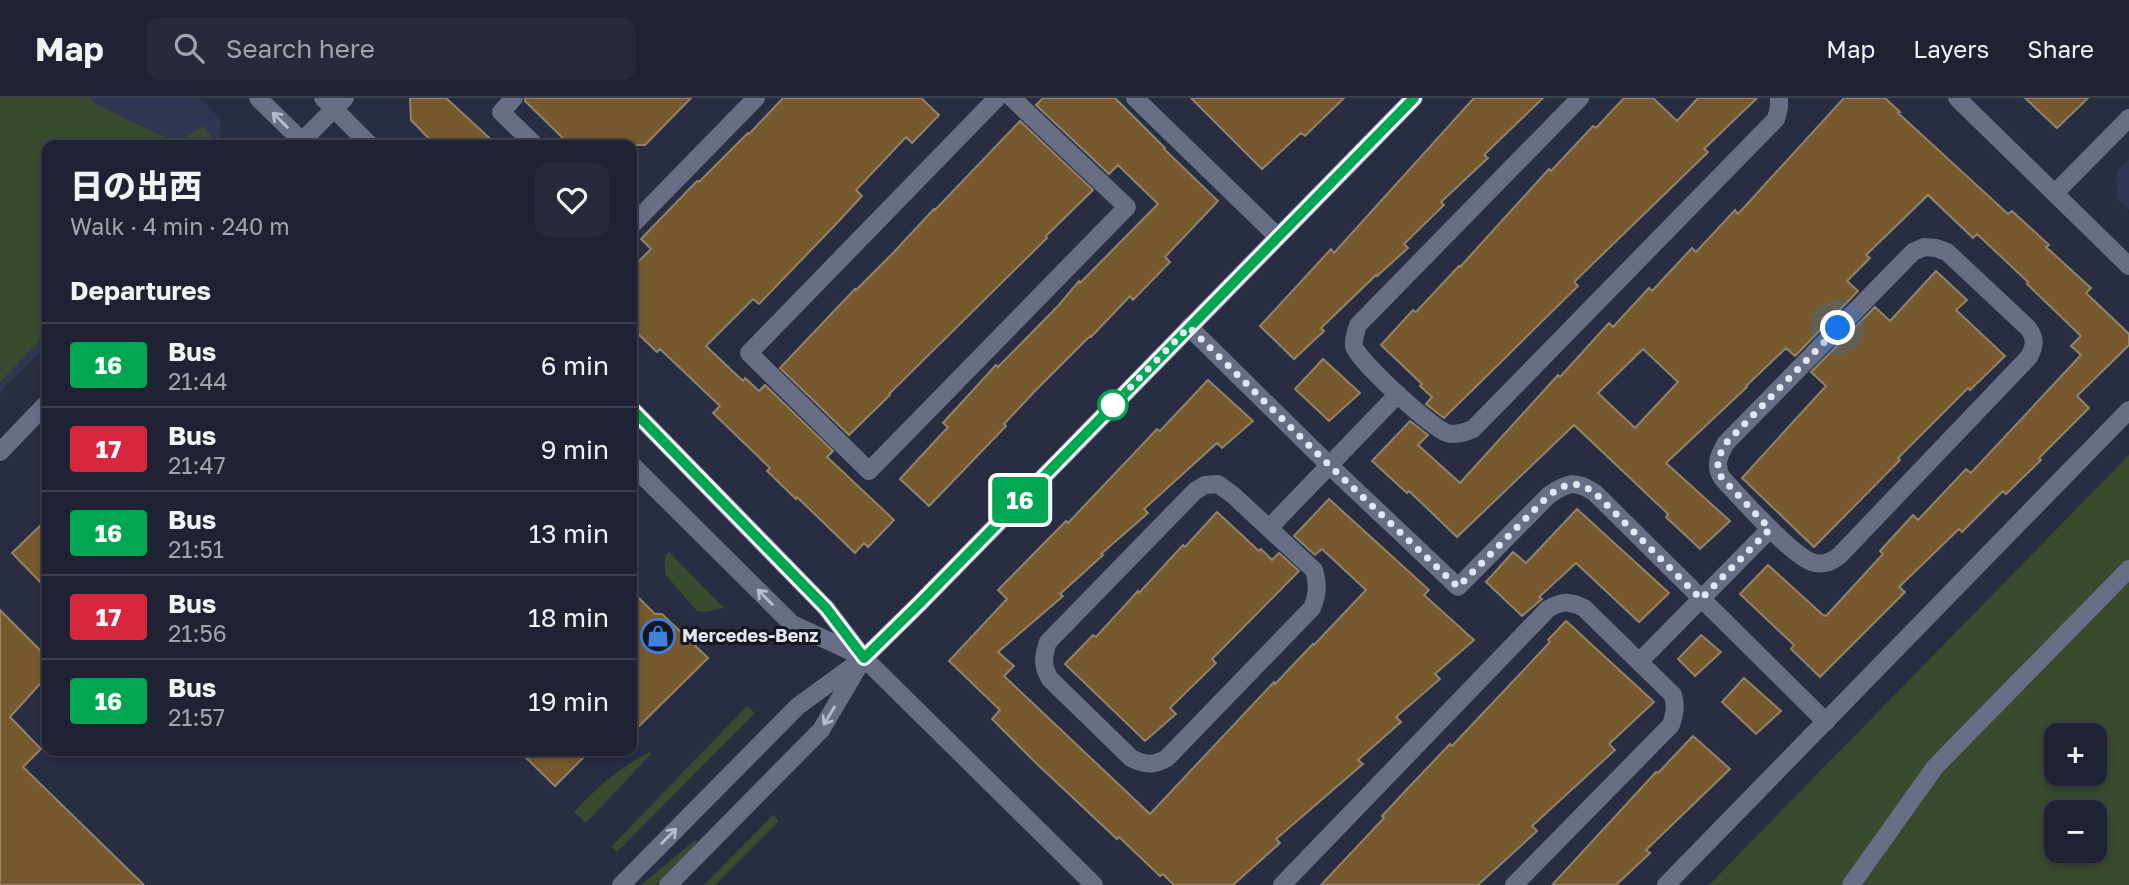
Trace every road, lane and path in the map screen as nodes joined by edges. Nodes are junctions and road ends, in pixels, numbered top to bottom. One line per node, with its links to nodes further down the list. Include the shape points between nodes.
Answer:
1 (258, 98): 13 (street, one-way to 1)
2 (514, 98): 16 (street, via 500,112)
3 (756, 98): 18 (street)
4 (997, 98): 5 (street, via 749,353 869,471 1127,207)
5 (1012, 98)
6 (1135, 98): 19 (street)
7 (1414, 98): 19 (street)
8 (1580, 98): 22 (street, via 1358,325 1354,348)
9 (1779, 98): 22 (street, via 1776,119 1474,429 1449,434)
10 (1956, 98): 17 (street)
11 (334, 101): 14 (street); 15 (street)
12 (2129, 118): 17 (street)
13 (298, 140)
14 (305, 140)
15 (366, 140)
16 (530, 140)
17 (2055, 193): 20 (street)
18 (637, 220)
19 (1278, 237): 21 (street)
20 (2129, 266)
21 (1189, 327): 27 (street); 33 (street)
22 (1398, 394): 27 (street)
23 (42, 408): 26 (street)
24 (2129, 410): 35 (street)
25 (637, 414): 33 (street, via 826,608)
26 (0, 452)
27 (1329, 465): 29 (street); 32 (street, via 1458,587 1549,495 1573,483 1595,493)
28 (637, 470): 33 (street, one-way to 28, via 792,624)
29 (1269, 528): 29 (street, via 1314,570 1318,582 1312,608 1167,758 1156,764 1131,758 1050,679 1044,668 1048,642 1205,485 1218,484)
30 (1770, 529): 30 (street, via 1717,470 1726,443 1913,252 1924,247 1947,252 2028,328 2035,347 2029,357 1827,564 1808,561); 32 (street)
31 (2129, 569): 42 (street, via 1935,766)
32 (1701, 599): 34 (street); 35 (street)
33 (864, 658): 36 (street, one-way to 33, via 798,706); 37 (street, one-way to 37, via 821,730); 38 (street)
34 (1639, 662): 39 (street, via 1584,608 1559,602); 40 (street, via 1673,695 1676,705 1671,724)
35 (1826, 722): 41 (street)
36 (621, 885)
37 (668, 885)
38 (1094, 885)
39 (1282, 885)
40 (1514, 885)
41 (1666, 885)
42 (1851, 885)

